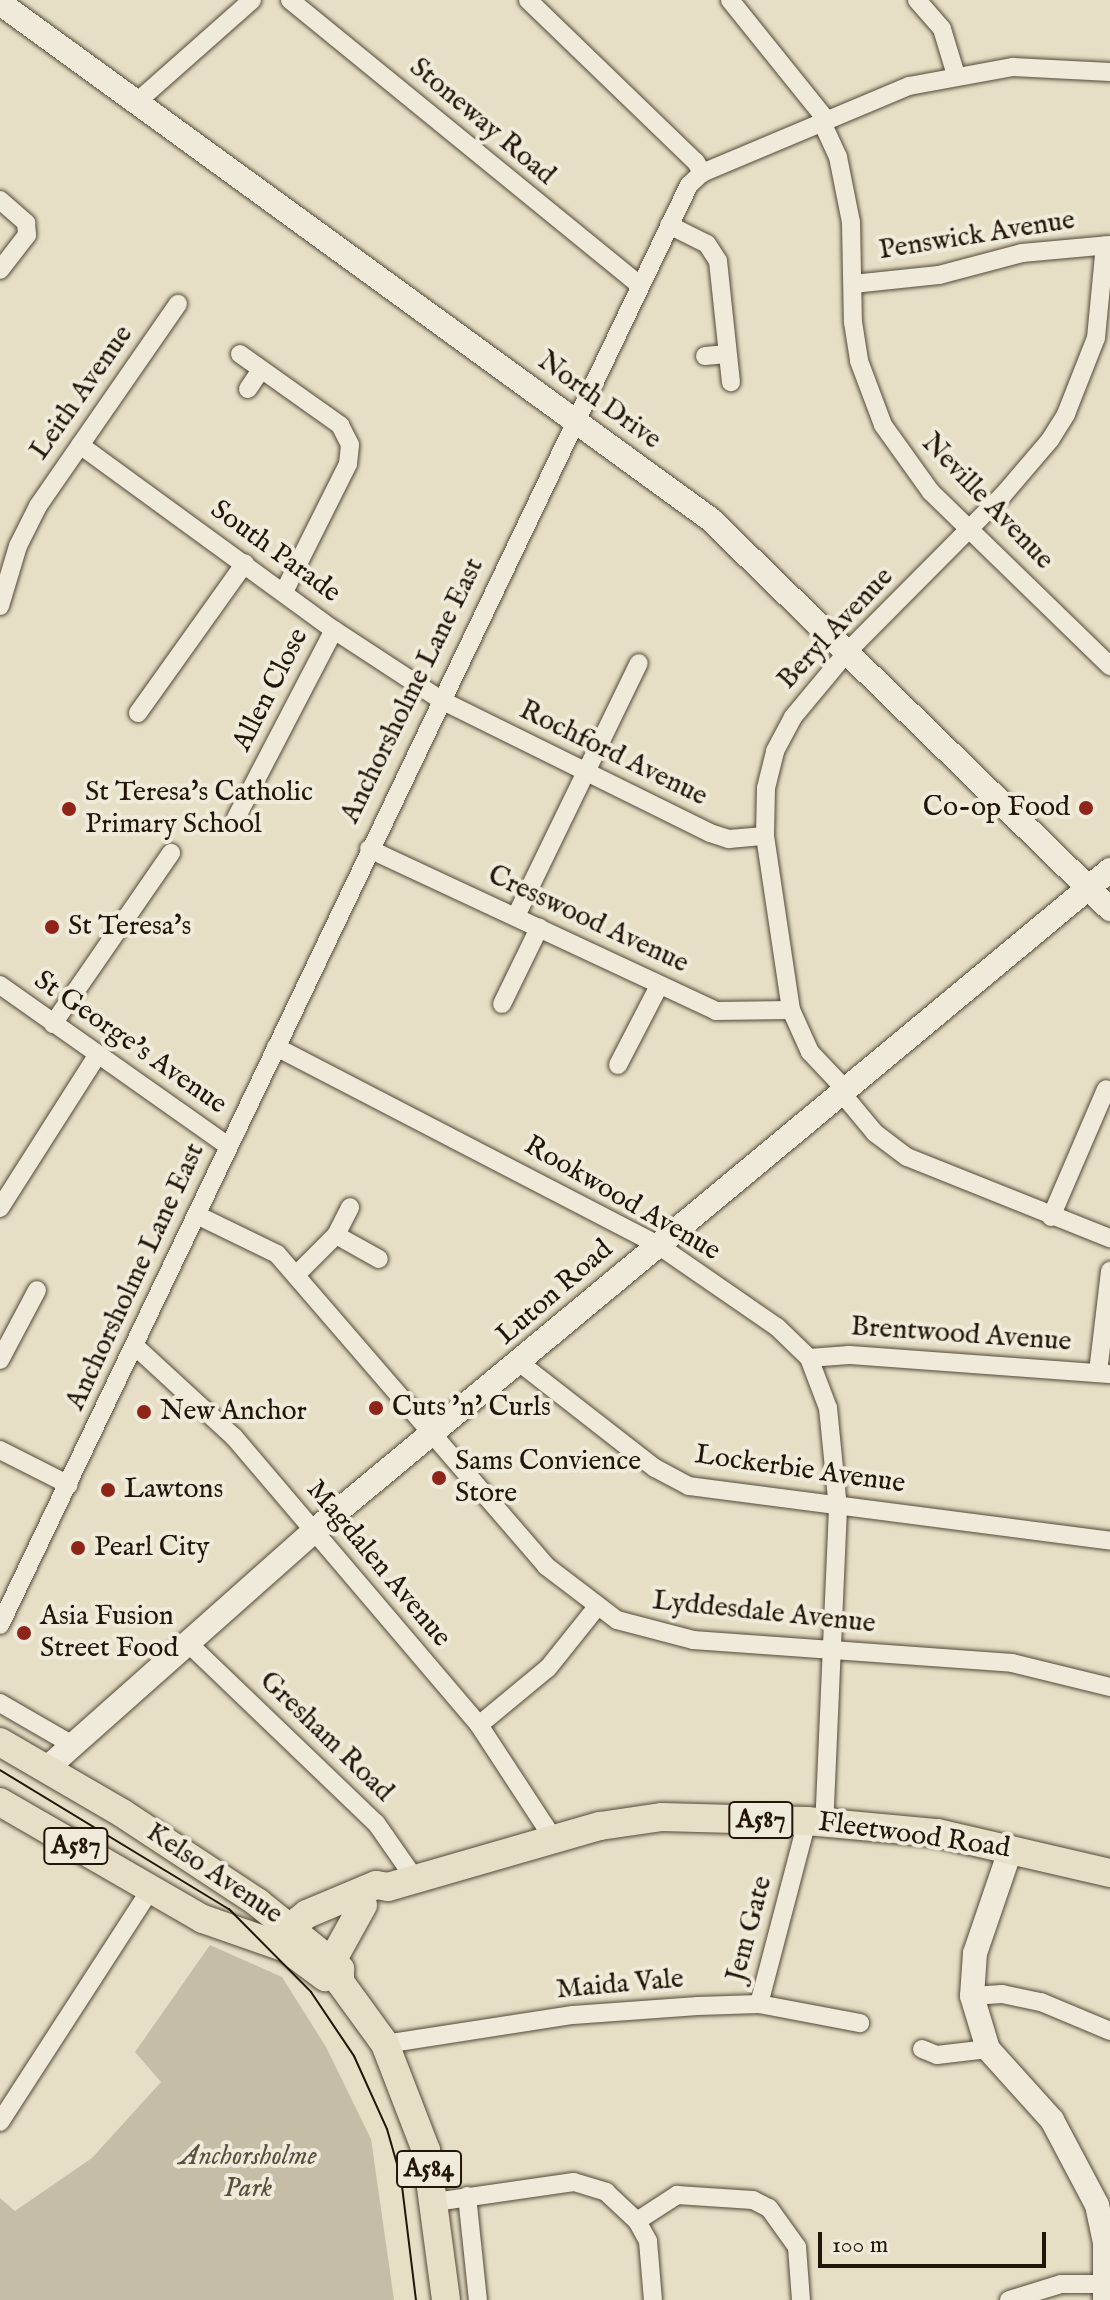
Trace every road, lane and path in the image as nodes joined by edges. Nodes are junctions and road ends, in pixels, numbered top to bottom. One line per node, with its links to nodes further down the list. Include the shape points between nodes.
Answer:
1 (252, 0): 9 (street)
2 (290, 0): 17 (street, Stoneway Road)
3 (528, 0): 11 (street)
4 (730, 0): 10 (street, Neville Avenue)
5 (917, 0): 8 (street, via 942,29)
6 (2, 5): 9 (street, North Drive)
7 (1110, 72): 8 (street, via 1013,67)
8 (956, 75): 10 (street, via 881,94)
9 (139, 100): 25 (street, North Drive)
10 (823, 119): 11 (street); 16 (street, Neville Avenue, via 846,191)
11 (702, 173): 13 (street, Anchorsholme Lane East, via 689,185)
12 (0, 200): 15 (street, via 26,223 27,235)
13 (669, 225): 17 (street, Anchorsholme Lane East); 20 (street, via 714,251)
14 (1108, 245): 16 (street, Penswick Avenue, via 1022,253 939,275); 27 (street, Beryl Avenue, via 1096,338 1066,414 1037,460)
15 (0, 270)
16 (853, 284): 27 (street, Neville Avenue, via 859,361 883,425 916,475)
17 (640, 285): 25 (street, Anchorsholme Lane East)
18 (178, 304): 26 (street, Leith Avenue)
19 (240, 354): 22 (street)
20 (727, 354): 21 (street); 23 (street)
21 (705, 356)
22 (261, 370): 24 (street); 29 (street, via 340,425 350,445 348,464)
23 (731, 382)
24 (248, 389)
25 (574, 419): 32 (street, North Drive, via 710,519); 35 (street, Anchorsholme Lane East)
26 (80, 445): 28 (street, South Parade); 30 (street, Leith Avenue, via 23,533)
27 (971, 528): 32 (street, Beryl Avenue); 34 (street, Neville Avenue)
28 (245, 563): 29 (street, South Parade); 36 (street)
29 (284, 592): 31 (street, South Parade)
30 (0, 606)
31 (334, 630): 35 (street, South Parade); 38 (street, Allen Close)
32 (848, 651): 39 (street, Beryl Avenue, via 793,717 775,751 766,788); 43 (street, North Drive)
33 (639, 663): 37 (street)
34 (1110, 666)
35 (441, 700): 37 (street, Rochford Avenue); 40 (street, Anchorsholme Lane East)
36 (138, 713)
37 (585, 772): 39 (street, Rochford Avenue, via 710,833 729,839); 45 (street)
38 (236, 818)
39 (765, 836): 50 (street, Beryl Avenue)
40 (369, 849): 45 (street, Cresswood Avenue); 52 (street, Anchorsholme Lane East)
41 (171, 853): 51 (street)
42 (1110, 870): 43 (street, Luton Road)
43 (1090, 889): 44 (street, North Drive); 56 (street, Luton Road)
44 (1110, 909)
45 (516, 916): 46 (street, Cresswood Avenue)
46 (539, 928): 48 (street, Cresswood Avenue); 49 (street)
47 (0, 985): 51 (street, St George's Avenue)
48 (659, 986): 50 (street, Cresswood Avenue, via 716,1011); 54 (street)
49 (502, 1004)
50 (791, 1010): 56 (street, Beryl Avenue, via 810,1052)
51 (53, 1024): 53 (street, St George's Avenue)
52 (276, 1047): 57 (street, Anchorsholme Lane East); 64 (street, Rookwood Avenue)
53 (97, 1056): 57 (street, St George's Avenue); 59 (street)
54 (618, 1065)
55 (1106, 1089): 61 (street)
56 (842, 1090): 61 (street, Beryl Avenue, via 875,1133 907,1157); 64 (street, Luton Road)
57 (228, 1146): 60 (street, Anchorsholme Lane East)
58 (350, 1207): 62 (street)
59 (0, 1208)
60 (197, 1215): 67 (street, Lyddesdale Avenue, via 264,1246); 69 (street, Anchorsholme Lane East)
61 (1051, 1217): 63 (street, Beryl Avenue)
62 (336, 1235): 65 (street); 67 (street)
63 (1110, 1238)
64 (658, 1245): 70 (street, Rookwood Avenue, via 777,1327); 72 (street, Luton Road)
65 (379, 1259)
66 (1110, 1271): 73 (street)
67 (296, 1275): 74 (street, Lyddesdale Avenue)
68 (37, 1290): 71 (street)
69 (136, 1347): 76 (street, Anchorsholme Lane East); 78 (street, Magdalen Avenue, via 224,1428)
70 (809, 1358): 73 (street, Brentwood Avenue, via 849,1355); 77 (street, Rookwood Avenue, via 828,1408)
71 (0, 1360)
72 (520, 1363): 74 (street, Luton Road); 77 (street, Lockerbie Avenue, via 655,1468 689,1486)
73 (1104, 1373)
74 (432, 1435): 78 (street, Luton Road); 80 (street, Lyddesdale Avenue, via 546,1566)
75 (0, 1450): 76 (street)
76 (69, 1485): 81 (street, Anchorsholme Lane East)
77 (838, 1508): 79 (street, Lockerbie Avenue); 83 (street, Rookwood Avenue)
78 (314, 1531): 82 (street, Luton Road); 86 (street, Magdalen Avenue)
79 (1110, 1541)
80 (596, 1608): 83 (street, Lyddesdale Avenue, via 670,1637); 86 (street, via 548,1668)
81 (0, 1625)
82 (188, 1643): 88 (street, Luton Road); 95 (street, Gresham Road, via 376,1823)
83 (833, 1650): 84 (street, Lyddesdale Avenue, via 1012,1663); 91 (street, Rookwood Avenue)
84 (1110, 1687)
85 (0, 1703): 88 (street)
86 (479, 1725): 92 (street, Magdalen Avenue)
87 (0, 1742): 89 (main road, Kelso Avenue / A587)
88 (71, 1744): 89 (street, Luton Road)
89 (46, 1769): 98 (main road, Kelso Avenue / A587)
90 (0, 1802): 96 (main road, A587)
91 (816, 1822): 92 (main road, Fleetwood Road / A587, via 662,1817); 93 (main road, Fleetwood Road / A587, via 937,1833); 101 (street, Jem Gate)
92 (553, 1838): 95 (main road, Fleetwood Road / A587)
93 (1011, 1848): 94 (main road, Fleetwood Road / A587); 100 (street, via 975,1953)
94 (1110, 1873)
95 (402, 1883): 97 (main road, Fleetwood Road / A587); 98 (main road, Fleetwood Road, via 350,1895)
96 (151, 1889): 98 (main road, A587, via 203,1919); 107 (street)
97 (363, 1905): 98 (main road, Fleetwood Road / A587); 99 (main road)
98 (287, 1937): 99 (main road, A584)
99 (336, 1971): 104 (main road, A584)
100 (972, 1996): 103 (street, via 1002,1994 1041,2002); 106 (street)
101 (759, 2004): 102 (street, Maida Vale); 104 (street, Maida Vale, via 573,2015)
102 (860, 2023)
103 (1110, 2031)
104 (385, 2044): 109 (main road, A584, via 426,2150)
105 (922, 2049): 106 (street, via 937,2055)
106 (988, 2049): 111 (street, via 1052,2120 1097,2205)
107 (0, 2122)
108 (467, 2196): 109 (street); 110 (street, via 574,2182 606,2192); 113 (street)
109 (435, 2202): 112 (main road, A584)
110 (637, 2221): 114 (street, via 648,2241); 115 (street, via 677,2195 753,2200 769,2208 797,2247)
111 (1106, 2292): 116 (street, via 1061,2284)
112 (446, 2300)
113 (478, 2300)
114 (653, 2300)
115 (801, 2300)
116 (1009, 2300)

